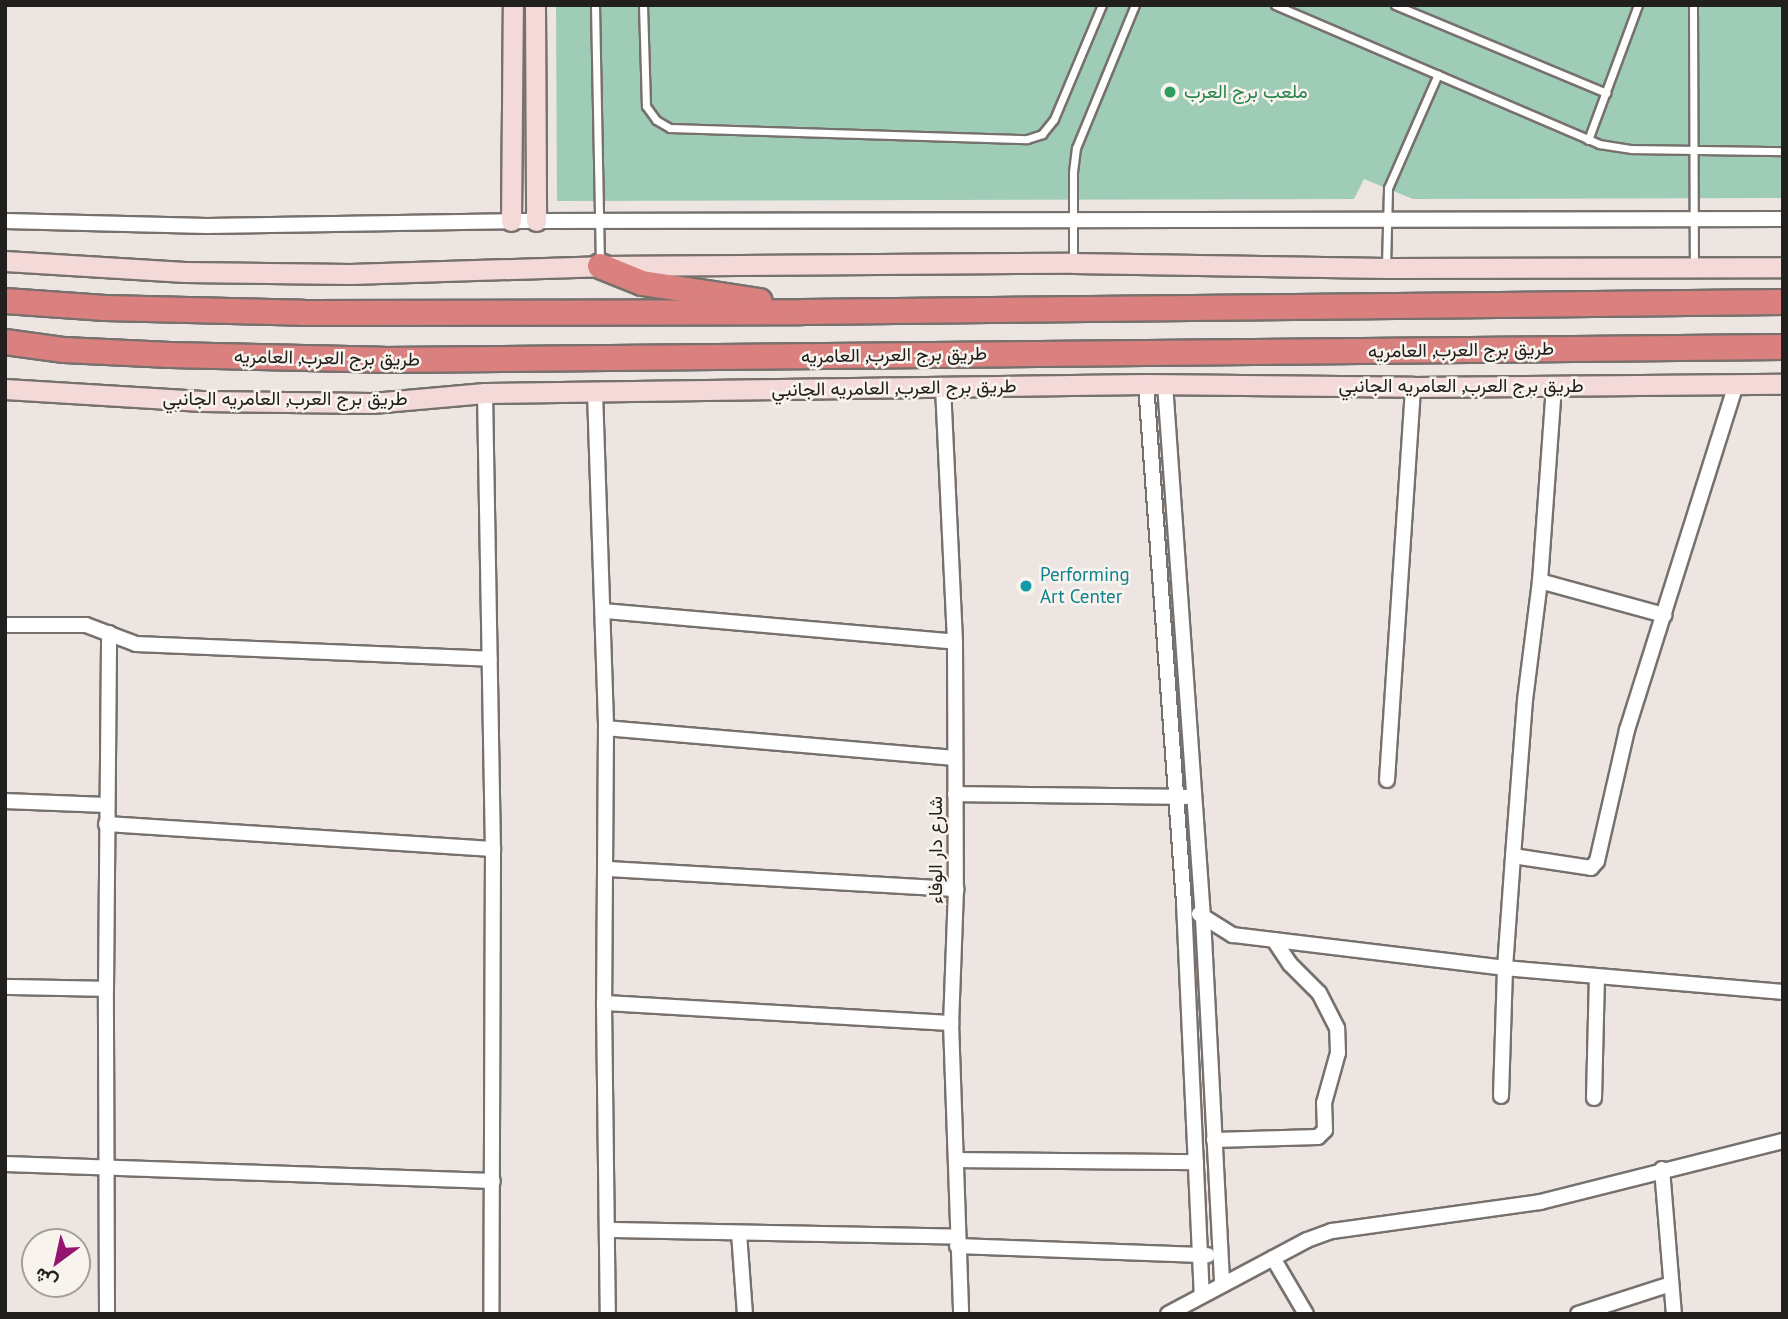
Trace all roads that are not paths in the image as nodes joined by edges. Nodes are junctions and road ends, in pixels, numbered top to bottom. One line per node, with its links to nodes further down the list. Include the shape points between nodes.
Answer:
1 (513, 5): 20 (street)
2 (536, 5): 21 (street)
3 (595, 5): 22 (lane)
4 (643, 5): 5 (lane, via 646,106 656,120 670,128 1027,139 1042,134 1054,119)
5 (1102, 5)
6 (1135, 5): 23 (lane, via 1080,135 1073,172)
7 (1275, 5): 11 (lane)
8 (1395, 5): 13 (lane)
9 (1638, 5): 13 (lane)
10 (1693, 5): 15 (lane)
11 (1288, 8): 12 (lane)
12 (1438, 74): 14 (lane); 24 (lane, via 1391,178)
13 (1606, 93): 14 (lane)
14 (1588, 140): 15 (lane, via 1621,148)
15 (1694, 150): 16 (lane); 19 (lane)
16 (1783, 150)
17 (1783, 219): 19 (street)
18 (5, 220): 20 (street, via 183,226)
19 (1694, 220): 24 (street); 28 (lane)
20 (511, 221): 21 (street)
21 (536, 221): 22 (street)
22 (597, 221): 23 (street); 27 (lane)
23 (1072, 221): 24 (street); 26 (lane)
24 (1386, 221): 30 (lane)
25 (5, 261): 27 (street, via 90,269 309,273)
26 (1073, 263): 27 (street); 30 (street)
27 (600, 266): 33 (highway, via 642,283 735,296)
28 (1694, 267): 29 (street); 30 (street)
29 (1783, 267)
30 (1386, 268)
31 (5, 301): 33 (highway, via 303,313)
32 (1783, 302): 33 (highway)
33 (802, 312)
34 (5, 342): 35 (highway, طريق برج العرب, العامريه, via 143,354 383,360)
35 (1783, 347)
36 (1155, 384): 40 (street, طريق برج العرب, العامريه الجانبي); 41 (street, طريق برج العرب, العامريه الجانبي); 45 (street); 46 (street)
37 (1736, 384): 38 (street, طريق برج العرب, العامريه الجانبي); 39 (street, طريق برج العرب, العامريه الجانبي); 49 (street)
38 (1783, 384)
39 (1554, 386): 41 (street, طريق برج العرب, العامريه الجانبي); 47 (street)
40 (943, 387): 43 (street, طريق برج العرب, العامريه الجانبي); 52 (street, شارع دار الوفاء)
41 (1413, 387): 56 (street)
42 (5, 389): 44 (street, طريق برج العرب, العامريه الجانبي, via 202,401 372,402)
43 (595, 392): 44 (street, طريق برج العرب, العامريه الجانبي); 48 (street)
44 (485, 393): 53 (street)
45 (1175, 522): 46 (street); 58 (street)
46 (1156, 524): 59 (street)
47 (1539, 581): 49 (street); 64 (street)
48 (604, 611): 52 (street); 54 (street)
49 (1664, 615): 64 (street, via 1627,730 1595,866)
50 (5, 625): 51 (street, via 86,625)
51 (109, 633): 53 (street, via 135,645); 61 (street)
52 (955, 642): 55 (street, شارع دار الوفاء)
53 (490, 659): 63 (street)
54 (606, 728): 55 (street); 65 (street)
55 (954, 758): 57 (street, شارع دار الوفاء)
56 (1387, 780)
57 (955, 794): 59 (street); 66 (street, شارع دار الوفاء)
58 (1195, 797): 59 (street); 68 (street)
59 (1177, 798): 67 (street)
60 (5, 801): 61 (street)
61 (106, 805): 62 (street)
62 (106, 824): 63 (street); 73 (street)
63 (493, 849): 86 (street)
64 (1513, 856): 70 (street)
65 (607, 869): 66 (street); 75 (street)
66 (957, 889): 76 (street, شارع دار الوفاء)
67 (1184, 903): 68 (street); 82 (street)
68 (1203, 918): 69 (street, via 1233,935); 79 (street)
69 (1274, 940): 70 (street); 79 (street, via 1319,993 1337,1028 1338,1052 1324,1103 1325,1130 1318,1137)
70 (1505, 968): 71 (street); 77 (street)
71 (1597, 976): 74 (street); 78 (street)
72 (5, 987): 73 (street)
73 (106, 989): 84 (street)
74 (1783, 992)
75 (604, 1003): 76 (street); 87 (street)
76 (951, 1023): 81 (street, شارع دار الوفاء)
77 (1501, 1096)
78 (1594, 1098)
79 (1214, 1140): 90 (street)
80 (1783, 1141): 85 (street)
81 (957, 1160): 82 (street); 89 (street, شارع دار الوفاء)
82 (1196, 1162): 91 (street)
83 (5, 1164): 84 (street)
84 (106, 1169): 86 (street); 96 (street)
85 (1662, 1170): 92 (street, via 1540,1202 1332,1231); 94 (street)
86 (493, 1181): 97 (street)
87 (608, 1230): 88 (street); 98 (street)
88 (739, 1233): 89 (street); 99 (street)
89 (957, 1242): 91 (street); 100 (street, شارع دار الوفاء)
90 (1219, 1254): 91 (street); 93 (street)
91 (1201, 1255): 95 (street)
92 (1273, 1258): 93 (street); 102 (street)
93 (1222, 1284): 95 (street)
94 (1671, 1284): 103 (street); 104 (street)
95 (1202, 1294): 101 (street)
96 (107, 1314)
97 (491, 1314)
98 (608, 1314)
99 (745, 1314)
100 (961, 1314)
101 (1168, 1314)
102 (1306, 1314)
103 (1578, 1314)
104 (1674, 1314)

